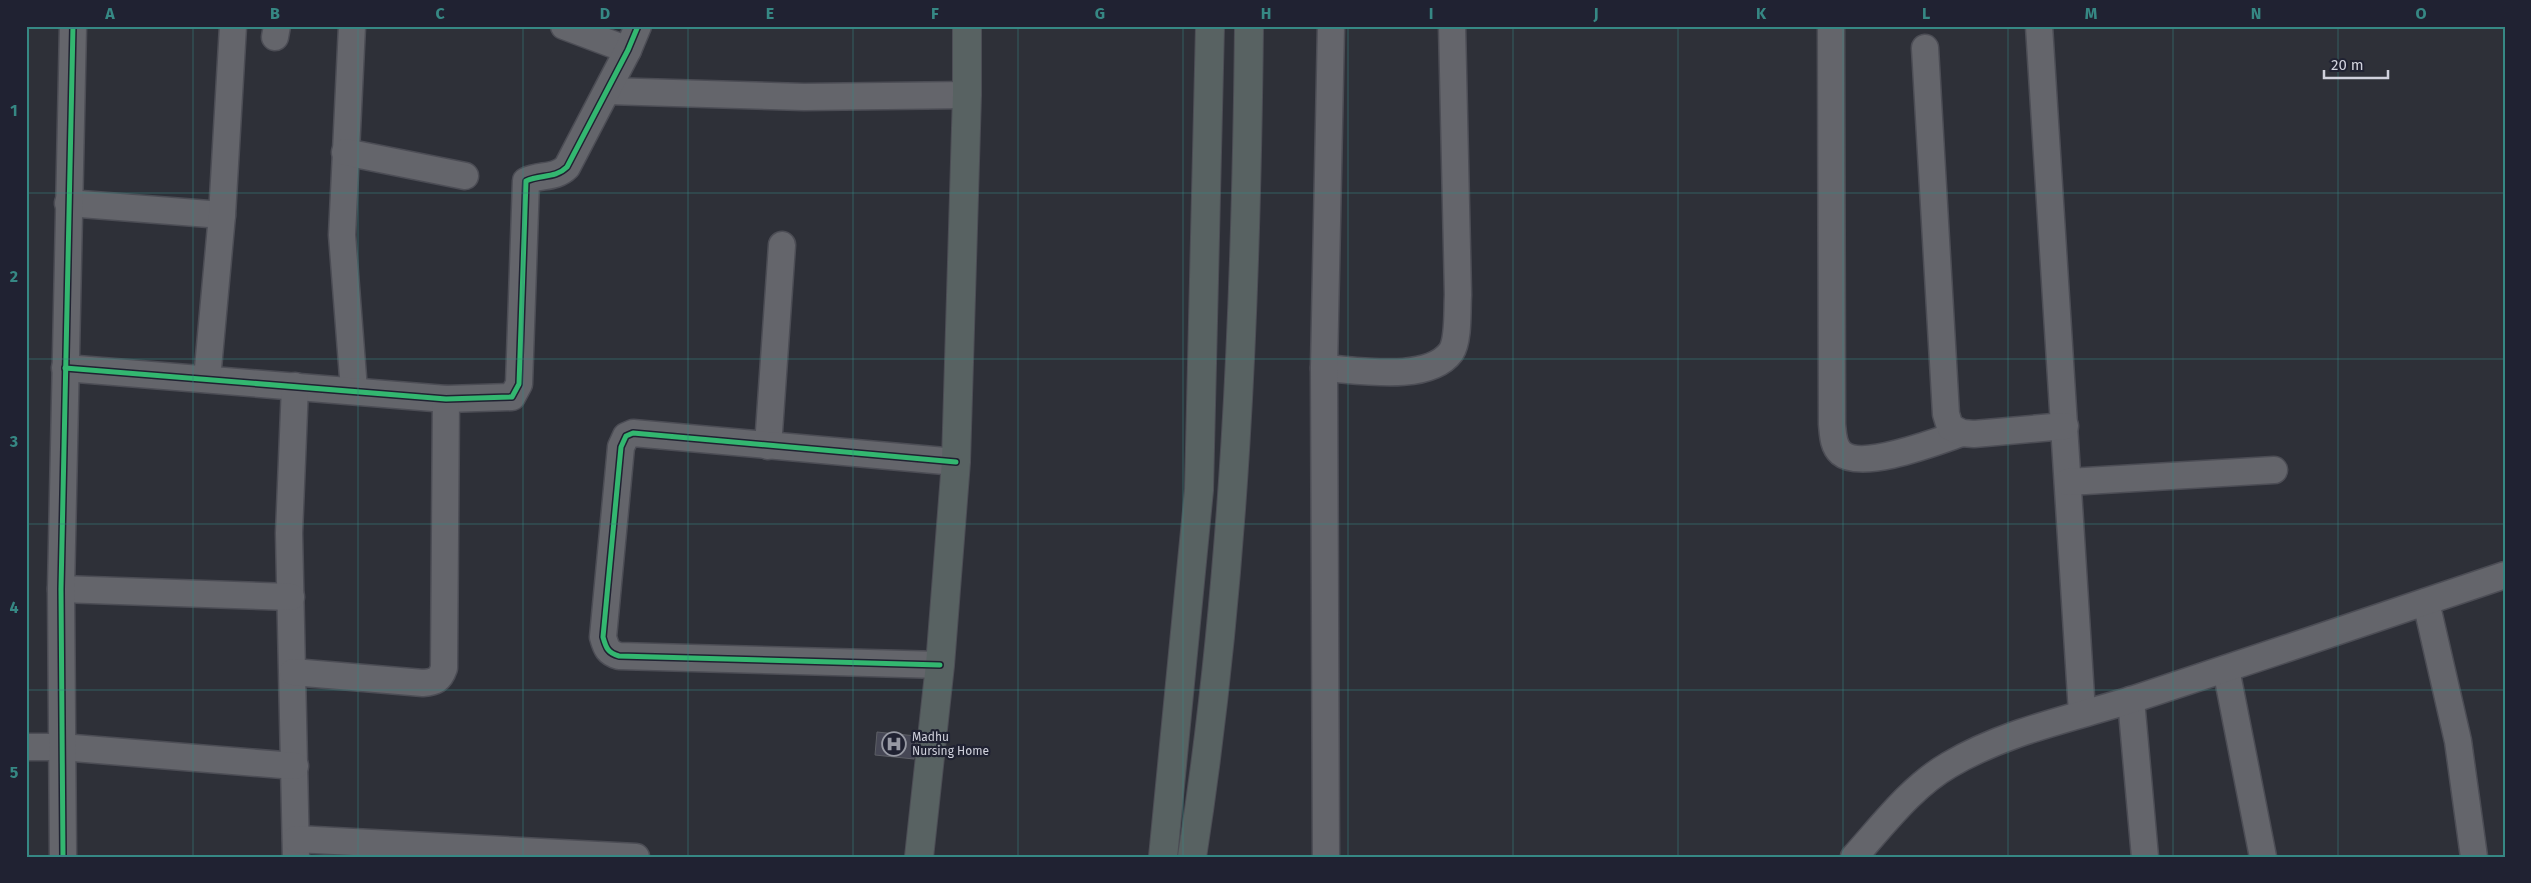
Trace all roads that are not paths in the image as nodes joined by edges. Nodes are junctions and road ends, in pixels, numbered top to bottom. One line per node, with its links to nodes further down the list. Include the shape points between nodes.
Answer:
1 (73, 26): 19 (street)
2 (233, 26): 20 (street)
3 (352, 26): 17 (street)
4 (564, 26): 14 (street)
5 (638, 26): 14 (street)
6 (967, 26): 16 (main road)
7 (1210, 26): 51 (main road, via 1199,490)
8 (1249, 26): 52 (main road, via 1247,192 1229,548 1206,767)
9 (1331, 26): 23 (street)
10 (1452, 26): 23 (street, via 1458,295 1452,351 1434,366 1412,372)
11 (1831, 26): 29 (street, via 1834,444 1842,454 1853,458 1879,457 1912,451)
12 (2038, 26): 28 (street)
13 (1925, 48): 29 (street, via 1946,414 1950,427)
14 (628, 50): 15 (street)
15 (608, 91): 16 (street, via 804,97); 27 (street, via 567,167 555,175 526,181 518,390 512,397 504,399)
16 (967, 95): 31 (main road)
17 (345, 152): 18 (street); 26 (street, via 342,254)
18 (465, 176)
19 (68, 203): 20 (street); 22 (street)
20 (222, 215): 24 (street)
21 (782, 245): 30 (street)
22 (65, 368): 24 (street); 35 (street)
23 (1324, 368): 53 (street)
24 (207, 379): 25 (street)
25 (295, 386): 26 (street); 36 (street, via 289,533)
26 (354, 390): 27 (street)
27 (446, 399): 40 (street, via 444,668 441,676 434,682 423,684)
28 (2065, 426): 29 (street); 33 (street)
29 (1962, 433)
30 (768, 446): 31 (street); 38 (street, via 634,433 626,436 621,447 604,637 606,648 619,656)
31 (956, 462): 38 (main road)
32 (2274, 470): 33 (street)
33 (2068, 482): 42 (street)
34 (2505, 575): 37 (street)
35 (61, 589): 36 (street); 44 (street)
36 (291, 597): 40 (street)
37 (2426, 602): 39 (street); 57 (street, via 2458,741)
38 (940, 665): 50 (main road)
39 (2226, 669): 41 (street); 56 (street)
40 (293, 672): 45 (street)
41 (2131, 700): 42 (street); 55 (street)
42 (2082, 713): 54 (street, via 1982,747 1947,766 1915,791)
43 (26, 747): 44 (street)
44 (61, 747): 45 (street); 48 (street)
45 (296, 766): 46 (street)
46 (296, 848): 47 (street)
47 (459, 853): 49 (street, via 540,850)
48 (63, 857)
49 (635, 857)
50 (919, 857)
51 (1163, 857)
52 (1192, 857)
53 (1326, 857)
54 (1854, 857)
55 (2145, 857)
56 (2263, 857)
57 (2474, 857)

